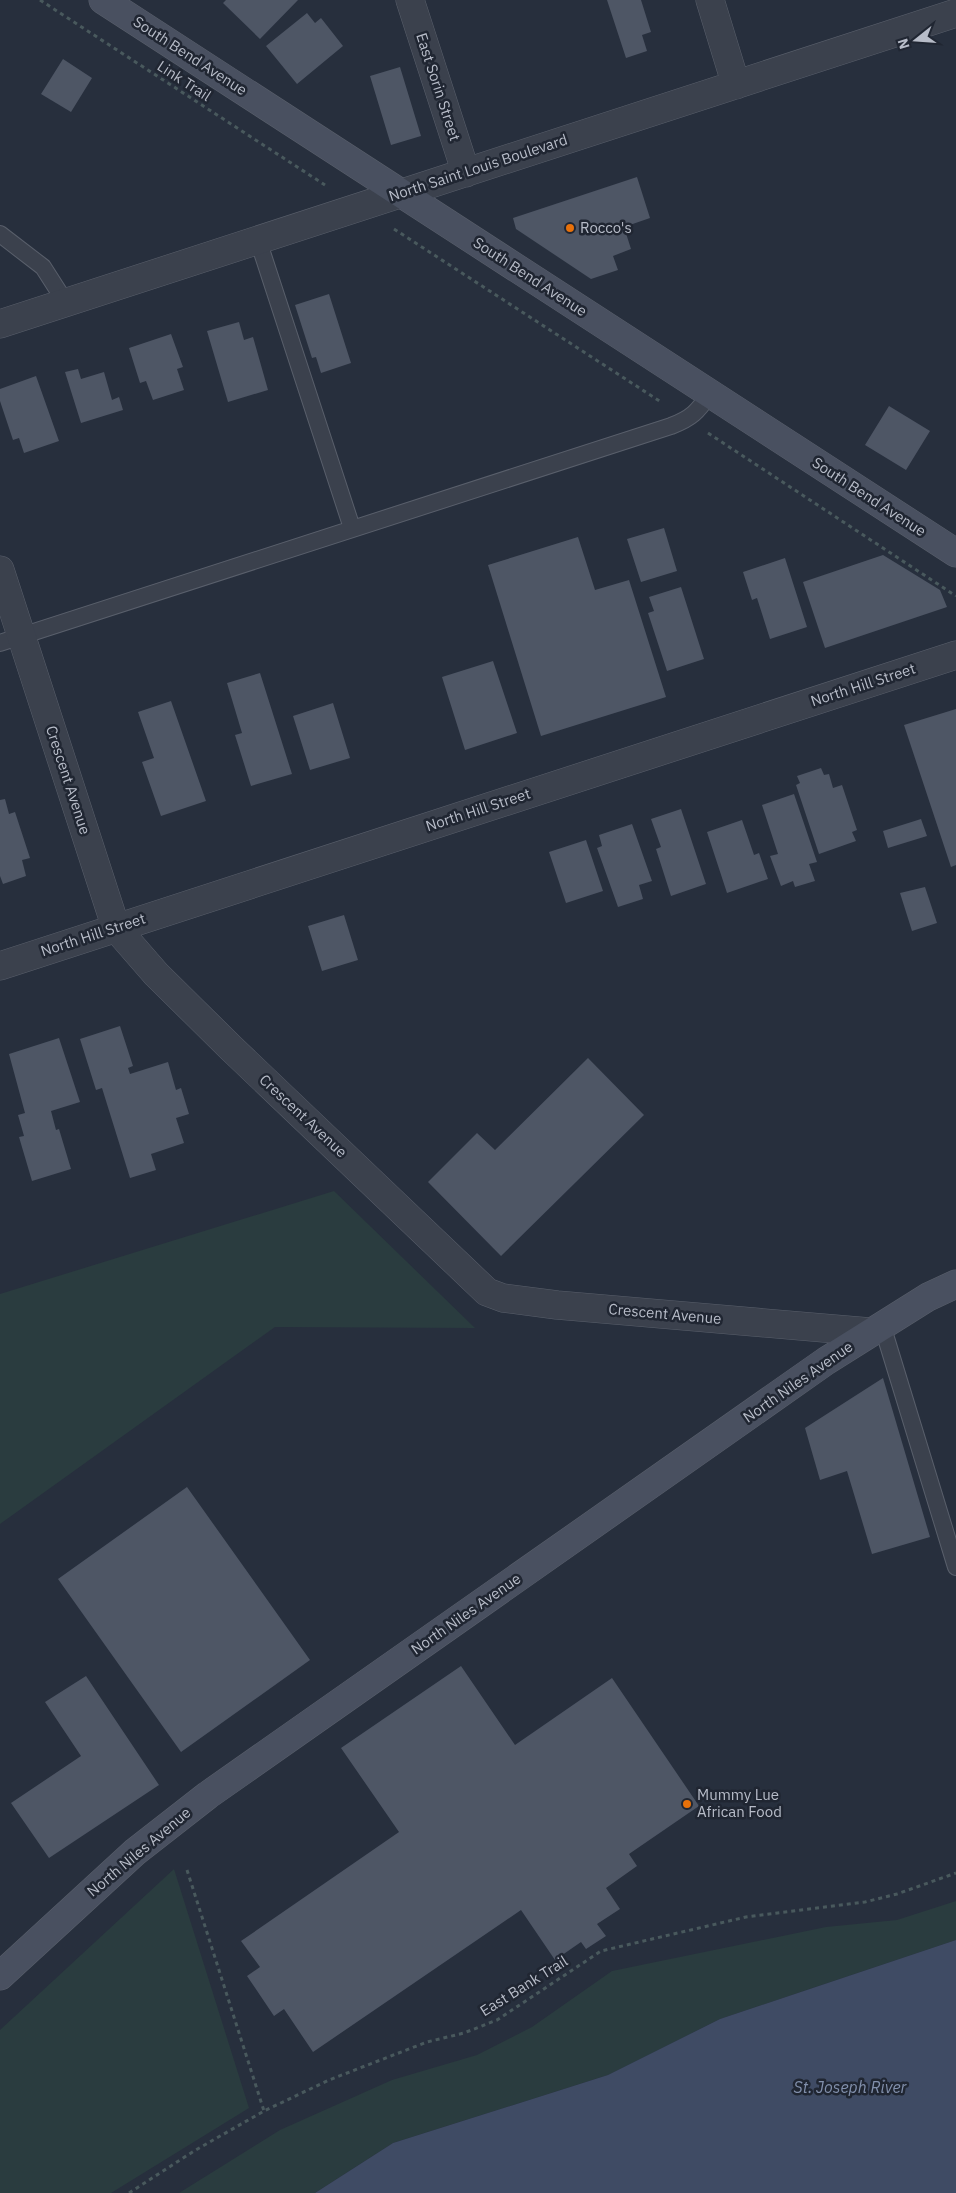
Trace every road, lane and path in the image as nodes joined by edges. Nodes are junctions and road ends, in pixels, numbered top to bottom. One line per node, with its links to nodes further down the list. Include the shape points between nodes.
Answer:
1 (40, 0): 8 (path, Link Trail)
2 (103, 0): 9 (street, South Bend Avenue)
3 (410, 0): 7 (street, East Sorin Street)
4 (710, 0): 6 (street)
5 (956, 13): 6 (street, North Saint Louis Boulevard)
6 (736, 85): 7 (street, North Saint Louis Boulevard)
7 (466, 173): 9 (street, North Saint Louis Boulevard)
8 (317, 180)
9 (402, 194): 11 (street, North Saint Louis Boulevard); 14 (street, South Bend Avenue)
10 (0, 234): 12 (lane, via 42,267)
11 (258, 240): 12 (street, North Saint Louis Boulevard); 15 (lane)
12 (66, 303): 13 (street, North Saint Louis Boulevard)
13 (0, 324)
14 (710, 394): 15 (lane, via 697,412 671,426); 16 (street, South Bend Avenue)
15 (352, 528): 18 (lane)
16 (956, 553)
17 (0, 570): 18 (street, Crescent Avenue)
18 (11, 640): 20 (street, Crescent Avenue)
19 (956, 654): 20 (street, North Hill Street)
20 (116, 928): 21 (street, North Hill Street); 23 (street, Crescent Avenue, via 156,974 231,1048 487,1292 503,1298 557,1305)
21 (0, 966)
22 (956, 1284): 23 (street, North Niles Avenue)
23 (876, 1328): 24 (lane); 27 (street, North Niles Avenue, via 208,1795 135,1852)
24 (956, 1567)
25 (187, 1870): 28 (path)
26 (956, 1873): 28 (path, East Bank Trail, via 865,1902 746,1917 601,1951 497,2020 464,2033 427,2042 329,2080)
27 (0, 1976)
28 (264, 2111): 29 (path, East Bank Trail)
29 (129, 2193)

